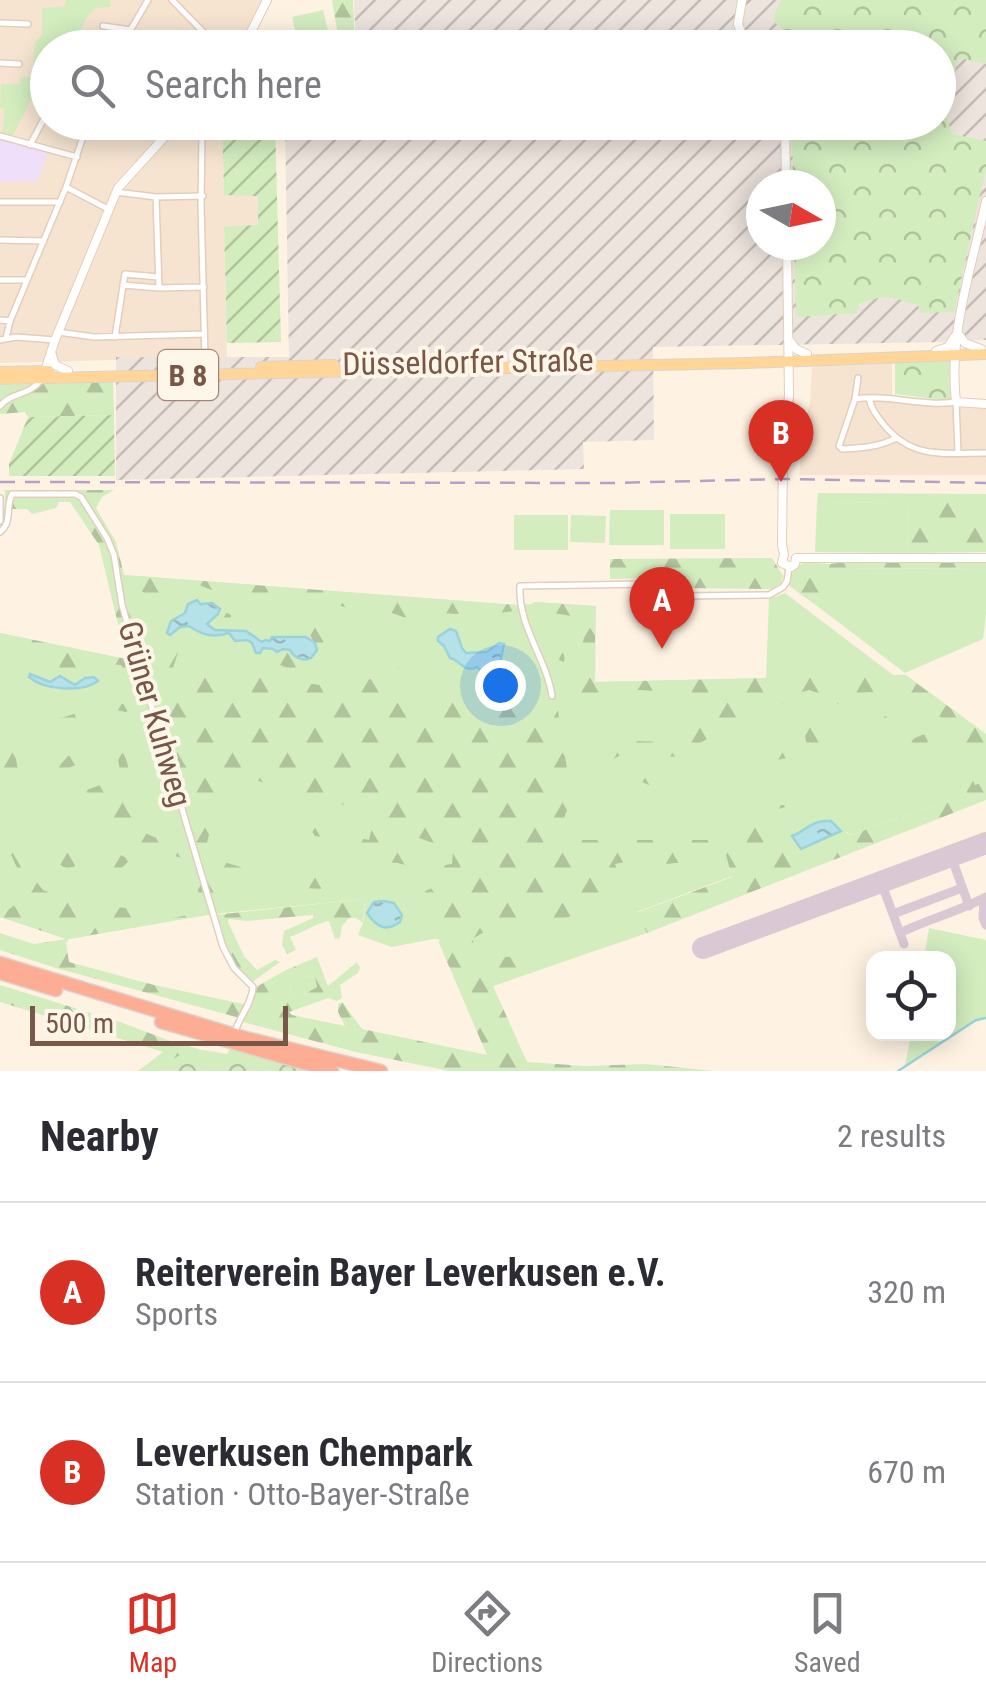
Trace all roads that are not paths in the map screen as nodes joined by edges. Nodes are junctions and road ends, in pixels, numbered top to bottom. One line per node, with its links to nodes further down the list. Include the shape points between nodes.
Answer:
1 (148, 0): 8 (street)
2 (172, 0): 9 (street)
3 (268, 0): 10 (street)
4 (742, 0): 11 (street)
5 (0, 23): 6 (street)
6 (28, 24)
7 (103, 26): 8 (street)
8 (130, 30)
9 (201, 30)
10 (253, 30)
11 (740, 30)
12 (0, 63): 13 (street)
13 (20, 64)
14 (0, 136): 20 (street)
15 (32, 140): 20 (street)
16 (83, 140): 21 (street)
17 (161, 140): 24 (street)
18 (202, 140): 25 (street)
19 (785, 140): 22 (street)
20 (30, 144): 21 (street)
21 (78, 158): 23 (street)
22 (786, 170)
23 (66, 187): 29 (street); 30 (street)
24 (116, 192): 26 (street); 30 (street)
25 (203, 196): 26 (street); 38 (street)
26 (156, 197): 34 (street)
27 (986, 201): 42 (street)
28 (0, 202): 29 (street)
29 (60, 202): 32 (street)
30 (109, 209): 44 (street)
31 (0, 240): 32 (street)
32 (44, 241): 36 (street)
33 (787, 260): 47 (street)
34 (158, 277): 37 (street, via 124,274); 39 (street)
35 (0, 280): 36 (street)
36 (27, 280): 41 (street)
37 (123, 285): 39 (street); 45 (street)
38 (204, 287): 39 (street); 43 (street)
39 (158, 288)
40 (0, 320): 41 (street)
41 (10, 320): 46 (street)
42 (958, 330): 48 (street); 49 (street, via 965,343); 51 (street)
43 (204, 334): 45 (street); 52 (street)
44 (56, 336): 45 (street); 46 (street); 50 (street)
45 (115, 337)
46 (3, 339)
47 (788, 339): 53 (street); 54 (street)
48 (936, 351): 51 (main road, B 8); 54 (main road, Düsseldorfer Straße / B 8)
49 (984, 351): 51 (main road, B 8)
50 (51, 352): 58 (street, via 55,365); 59 (street)
51 (956, 353): 54 (main road, Düsseldorfer Straße / B 8); 65 (street)
52 (204, 357)
53 (788, 358): 54 (main road, Düsseldorfer Straße / B 8); 55 (main road, Düsseldorfer Straße / B 8); 56 (main road, Düsseldorfer Straße / B 8); 62 (street)
54 (807, 358): 62 (street)
55 (771, 362): 56 (main road, Düsseldorfer Straße / B 8); 62 (street)
56 (582, 363): 57 (main road, Düsseldorfer Straße / B 8)
57 (400, 367): 58 (main road, Düsseldorfer Straße / B 8); 59 (main road, Düsseldorfer Straße / B 8)
58 (68, 371): 59 (main road, Düsseldorfer Straße / B 8)
59 (44, 375): 60 (main road, Düsseldorfer Straße / B 8); 67 (street, via 32,391)
60 (0, 376)
61 (858, 378): 64 (street)
62 (788, 380): 74 (street)
63 (868, 398): 64 (street); 65 (street); 68 (street)
64 (855, 399): 68 (street, via 842,449)
65 (956, 402): 66 (street); 70 (street)
66 (986, 404)
67 (0, 406)
68 (896, 438): 70 (street, via 924,452)
69 (986, 452): 70 (street)
70 (958, 453)
71 (0, 498): 72 (street)
72 (0, 521)
73 (0, 532): 81 (street, Grüner Kuhweg, via 12,494 74,494 109,542 222,947 253,987)
74 (784, 555): 75 (street); 77 (street)
75 (796, 558): 76 (street); 77 (street)
76 (986, 558)
77 (789, 568): 78 (street, via 783,588 769,595 686,596 648,584 520,586 523,620)
78 (552, 696)
79 (0, 963): 81 (highway)
80 (0, 973): 81 (highway)
81 (233, 1038): 82 (highway); 83 (highway)
82 (332, 1071)
83 (381, 1071)

